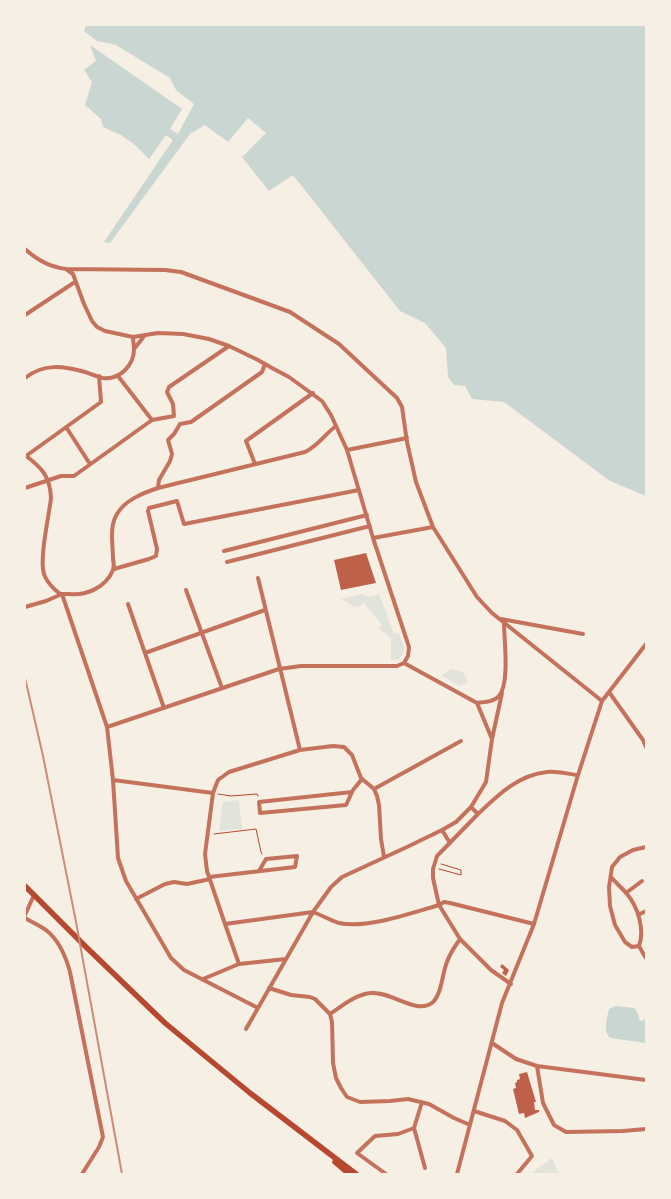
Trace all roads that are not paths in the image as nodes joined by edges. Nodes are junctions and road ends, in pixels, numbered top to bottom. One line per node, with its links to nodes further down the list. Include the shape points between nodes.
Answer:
1 (25, 249): 2 (street, via 42,262)
2 (66, 269): 3 (street, via 73,274); 21 (street, via 182,272 290,312 339,344 397,398 402,407)
3 (75, 282): 4 (street); 6 (street, via 97,327)
4 (25, 315)
5 (145, 336): 6 (street); 7 (street, via 183,334); 8 (street)
6 (132, 337): 8 (street)
7 (228, 346): 9 (street); 16 (street, via 169,387 167,392)
8 (134, 349): 13 (street, via 128,367)
9 (264, 364): 10 (street); 11 (street)
10 (272, 368): 11 (street); 15 (street)
11 (262, 372): 18 (street, via 191,422)
12 (99, 376): 13 (street); 14 (street, via 71,368 48,367); 20 (street, via 101,402)
13 (118, 376): 17 (street)
14 (25, 378)
15 (312, 394): 19 (street, via 322,400); 25 (street, via 246,441)
16 (174, 416): 17 (street); 18 (street)
17 (152, 420): 24 (street)
18 (180, 424): 28 (street, via 168,440 172,454)
19 (336, 426): 22 (street); 25 (street, via 312,449)
20 (66, 427): 23 (street); 24 (street)
21 (407, 438): 22 (street); 32 (street, via 416,482)
22 (347, 450): 29 (street)
23 (26, 456): 26 (street)
24 (90, 464): 26 (street, via 74,476 61,476)
25 (255, 464): 28 (street)
26 (49, 481): 27 (street); 39 (street, via 51,498 42,561 50,584)
27 (25, 488)
28 (158, 488): 36 (street, via 134,498 117,513 112,526)
29 (359, 490): 30 (street); 36 (street, via 184,524 177,501 149,508 156,556)
30 (367, 516): 31 (street); 34 (street)
31 (370, 526): 33 (street); 35 (street)
32 (433, 527): 33 (street); 43 (street, via 477,597)
33 (373, 538): 49 (street, via 408,647)
34 (224, 551)
35 (227, 562)
36 (114, 568): 39 (street, via 106,582 95,589 74,595)
37 (258, 578): 42 (street)
38 (186, 590): 45 (street)
39 (62, 594): 41 (street); 57 (street)
40 (128, 604): 48 (street)
41 (25, 607)
42 (265, 610): 45 (street); 50 (street)
43 (498, 618): 44 (street); 46 (street)
44 (504, 623): 52 (street); 54 (street)
45 (202, 633): 48 (street); 51 (street)
46 (583, 634)
47 (646, 644): 53 (street)
48 (145, 653): 56 (street)
49 (404, 663): 50 (street, via 398,666); 55 (street)
50 (279, 669): 51 (street); 61 (street)
51 (222, 688): 56 (street)
52 (503, 689): 55 (street, via 489,702); 58 (street)
53 (609, 692): 54 (street); 60 (street)
54 (602, 701): 62 (street)
55 (477, 703): 58 (street)
56 (164, 708): 57 (street)
57 (107, 727): 64 (street)
58 (492, 739): 68 (street, via 486,782)
59 (461, 741): 65 (street)
60 (646, 747)
61 (300, 750): 63 (street, via 344,747 352,755); 67 (street, via 229,772 218,780)
62 (578, 775): 69 (street, via 548,772 532,775 508,787); 88 (street)
63 (362, 779): 65 (street); 66 (street)
64 (113, 780): 67 (street); 81 (street, via 118,858)
65 (374, 789): 73 (street, via 378,796)
66 (352, 792): 66 (street, via 346,806 260,813 259,802)
67 (213, 793): 76 (street, via 205,854)
68 (471, 807): 69 (street); 70 (street)
69 (478, 814): 71 (street)
70 (442, 830): 71 (street); 73 (street)
71 (450, 843): 82 (street, via 437,856 433,869)
72 (646, 846): 75 (street, via 620,857 612,867)
73 (384, 857): 84 (street, via 342,877)
74 (259, 871): 74 (street, via 295,867 297,856 266,858); 76 (street)
75 (611, 877): 79 (street); 91 (street, via 610,906 616,925 625,942)
76 (209, 878): 81 (street, via 187,884 165,884); 87 (street)
77 (642, 881): 79 (street)
78 (25, 886): 80 (main road)
79 (626, 893): 85 (street)
80 (34, 896): 86 (street); 110 (main road, via 165,1023)
81 (136, 900): 96 (street, via 171,958 184,970)
82 (439, 905): 84 (street, via 358,924 338,922); 88 (street, via 450,903); 90 (street)
83 (646, 911): 85 (street)
84 (313, 912): 87 (street); 94 (street)
85 (638, 916): 89 (street)
86 (25, 917): 112 (street, via 53,936 70,972 103,1137)
87 (226, 924): 95 (street)
88 (534, 924): 97 (street)
89 (644, 938): 91 (street)
90 (460, 939): 97 (street, via 491,970); 100 (street, via 447,960 438,995 428,1005 416,1006 392,996 371,993 362,994)
91 (640, 948): 92 (street); 93 (street)
92 (646, 949)
93 (646, 958)
94 (286, 959): 95 (street); 98 (street)
95 (240, 964): 96 (street)
96 (203, 980): 99 (street)
97 (511, 984): 102 (street, via 502,1003)
98 (269, 988): 99 (street); 100 (street, via 310,997)
99 (258, 1008): 101 (street)
100 (330, 1014): 105 (street, via 332,1063 347,1097 360,1102 408,1099)
101 (246, 1029)
102 (492, 1043): 103 (street, via 516,1059); 106 (street)
103 (536, 1066): 104 (street); 109 (street, via 543,1103 554,1125 566,1132)
104 (646, 1080)
105 (422, 1102): 107 (street); 108 (street)
106 (474, 1111): 107 (street); 117 (street, via 505,1121 518,1130 532,1156)
107 (470, 1125): 116 (street)
108 (414, 1128): 111 (street); 115 (street, via 398,1134 375,1136 357,1153)
109 (646, 1129)
110 (315, 1144): 113 (main road); 114 (main road)
111 (425, 1168)
112 (82, 1174)
113 (349, 1174)
114 (356, 1174)
115 (386, 1174)
116 (457, 1174)
117 (517, 1174)

